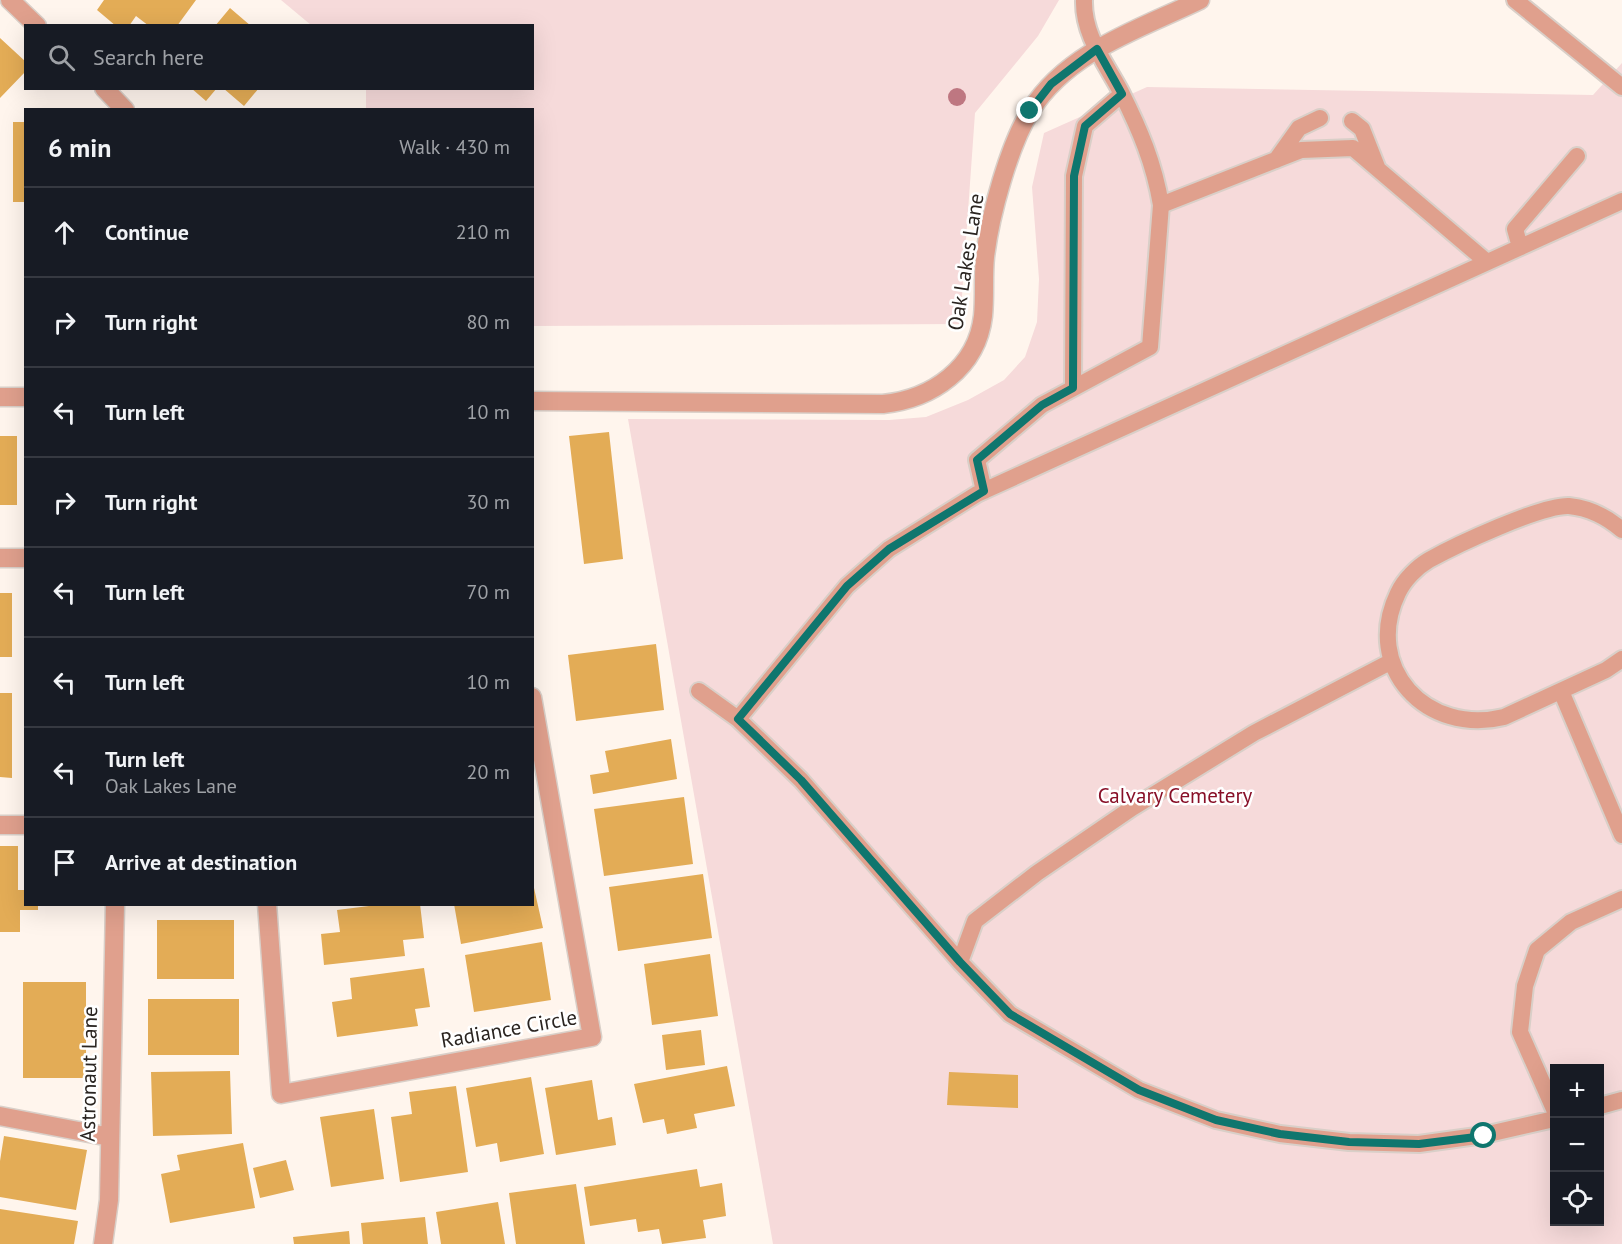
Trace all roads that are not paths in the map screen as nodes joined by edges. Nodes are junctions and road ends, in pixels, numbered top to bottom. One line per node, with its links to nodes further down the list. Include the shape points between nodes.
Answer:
1 (10, 0): 5 (street)
2 (1084, 0): 6 (lane, via 1084,21)
3 (1200, 0): 6 (street, Oak Lakes Lane)
4 (1515, 0): 7 (lane)
5 (35, 24)
6 (1097, 49): 9 (lane); 23 (street, Oak Lakes Lane, via 1051,84 1030,111 993,209 985,258 983,317 975,344 962,366 944,383 919,397 883,404)
7 (1622, 87)
8 (106, 90): 10 (street)
9 (1122, 94): 17 (lane, via 1154,166); 20 (lane, via 1085,126 1074,176)
10 (122, 108)
11 (1320, 118): 14 (lane, via 1299,128)
12 (1352, 121): 15 (lane, via 1362,129)
13 (1577, 156): 18 (lane, via 1515,229)
14 (1276, 160): 15 (lane, via 1300,150 1353,148); 17 (lane)
15 (1377, 168): 19 (lane)
16 (1622, 201): 18 (lane)
17 (1161, 205): 20 (lane, via 1150,346)
18 (1520, 247): 19 (lane)
19 (1487, 262): 24 (lane)
20 (1073, 388): 24 (lane, via 1042,405 977,460)
21 (0, 396): 22 (street)
22 (24, 397)
23 (534, 401)
24 (984, 491): 33 (lane, via 889,549 847,586)
25 (1622, 530): 29 (lane, via 1596,512 1568,506 1539,510 1428,561 1399,591 1390,616 1388,642)
26 (0, 558): 27 (street)
27 (24, 558)
28 (1622, 658): 31 (lane)
29 (1392, 661): 31 (lane, via 1402,682 1418,701 1439,714 1462,721 1504,717); 40 (lane, via 1254,733 1132,807 1037,873 975,921)
30 (699, 692): 33 (lane)
31 (1561, 692): 36 (lane)
32 (534, 708): 39 (street, Radiance Circle, via 592,1037 281,1094)
33 (738, 719): 40 (lane, via 801,780)
34 (0, 825): 35 (street)
35 (24, 825)
36 (1622, 835)
37 (1622, 899): 41 (lane, via 1571,922 1537,950 1525,986 1520,1032)
38 (115, 906): 46 (street, Astronaut Lane)
39 (267, 906)
40 (960, 962): 45 (lane, via 1010,1014 1139,1090 1216,1120 1280,1134 1349,1142 1419,1144 1484,1136)
41 (1550, 1100)
42 (1622, 1100): 43 (lane)
43 (1604, 1105)
44 (0, 1116): 46 (street)
45 (1550, 1120)
46 (110, 1137): 47 (street, Astronaut Lane, via 109,1200)
47 (103, 1244)

